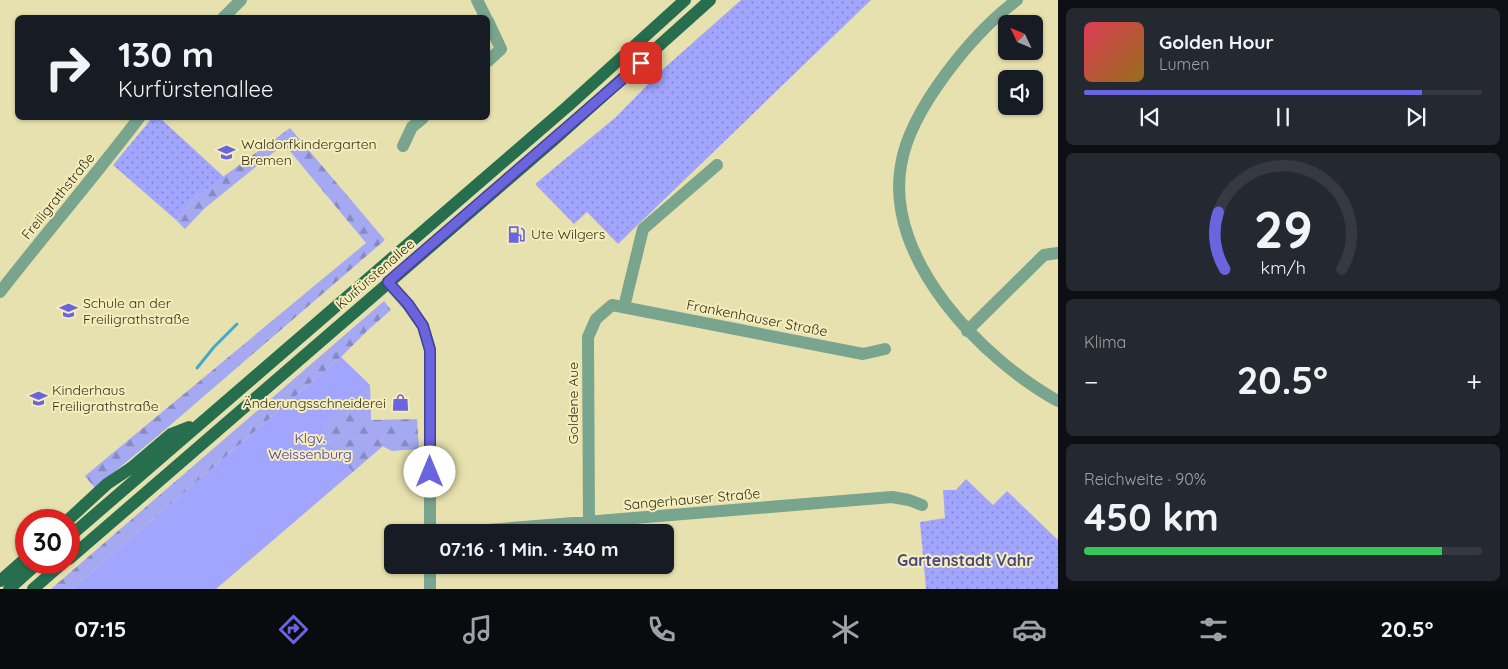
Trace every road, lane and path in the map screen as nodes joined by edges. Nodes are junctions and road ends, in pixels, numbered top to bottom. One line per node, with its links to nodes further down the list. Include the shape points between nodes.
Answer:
1 (477, 0): 9 (street)
2 (685, 0): 23 (main road, Kurfürstenallee, via 568,106)
3 (710, 0): 7 (main road, Kurfürstenallee)
4 (715, 0): 7 (main road, Kurfürstenallee)
5 (1017, 0): 20 (street, via 985,27 948,71 913,128 900,166 902,216 909,239 939,295)
6 (239, 1): 8 (street)
7 (701, 10): 17 (main road, Kurfürstenallee)
8 (226, 15)
9 (484, 15)
10 (490, 25): 11 (street, via 501,49)
11 (490, 59)
12 (136, 120): 18 (street, Freiligrathstraße)
13 (421, 120): 14 (street, via 412,127)
14 (403, 146)
15 (718, 165): 19 (street, via 643,229)
16 (1058, 253): 20 (street, via 1044,255)
17 (388, 282): 27 (street, via 423,326 430,350); 30 (main road, Kurfürstenallee)
18 (0, 292)
19 (624, 306): 21 (street, Frankenhauser Straße, via 862,354); 26 (street, Goldene Aue, via 612,305 596,318 588,337)
20 (967, 331): 22 (street, via 1028,384)
21 (884, 349)
22 (1058, 401)
23 (201, 422): 25 (main road, Kurfürstenallee, via 172,434); 29 (main road, Kurfürstenallee)
24 (922, 505): 26 (street, Sangerhauser Straße, via 892,497)
25 (80, 509)
26 (589, 523): 28 (street, Sangerhauser Straße)
27 (430, 524)
28 (575, 524)
29 (80, 527)
30 (80, 548)
31 (15, 568): 35 (main road)
32 (26, 574): 36 (main road)
33 (51, 574): 37 (main road)
34 (430, 574): 38 (street)
35 (0, 581)
36 (9, 589)
37 (34, 589)
38 (430, 589)

